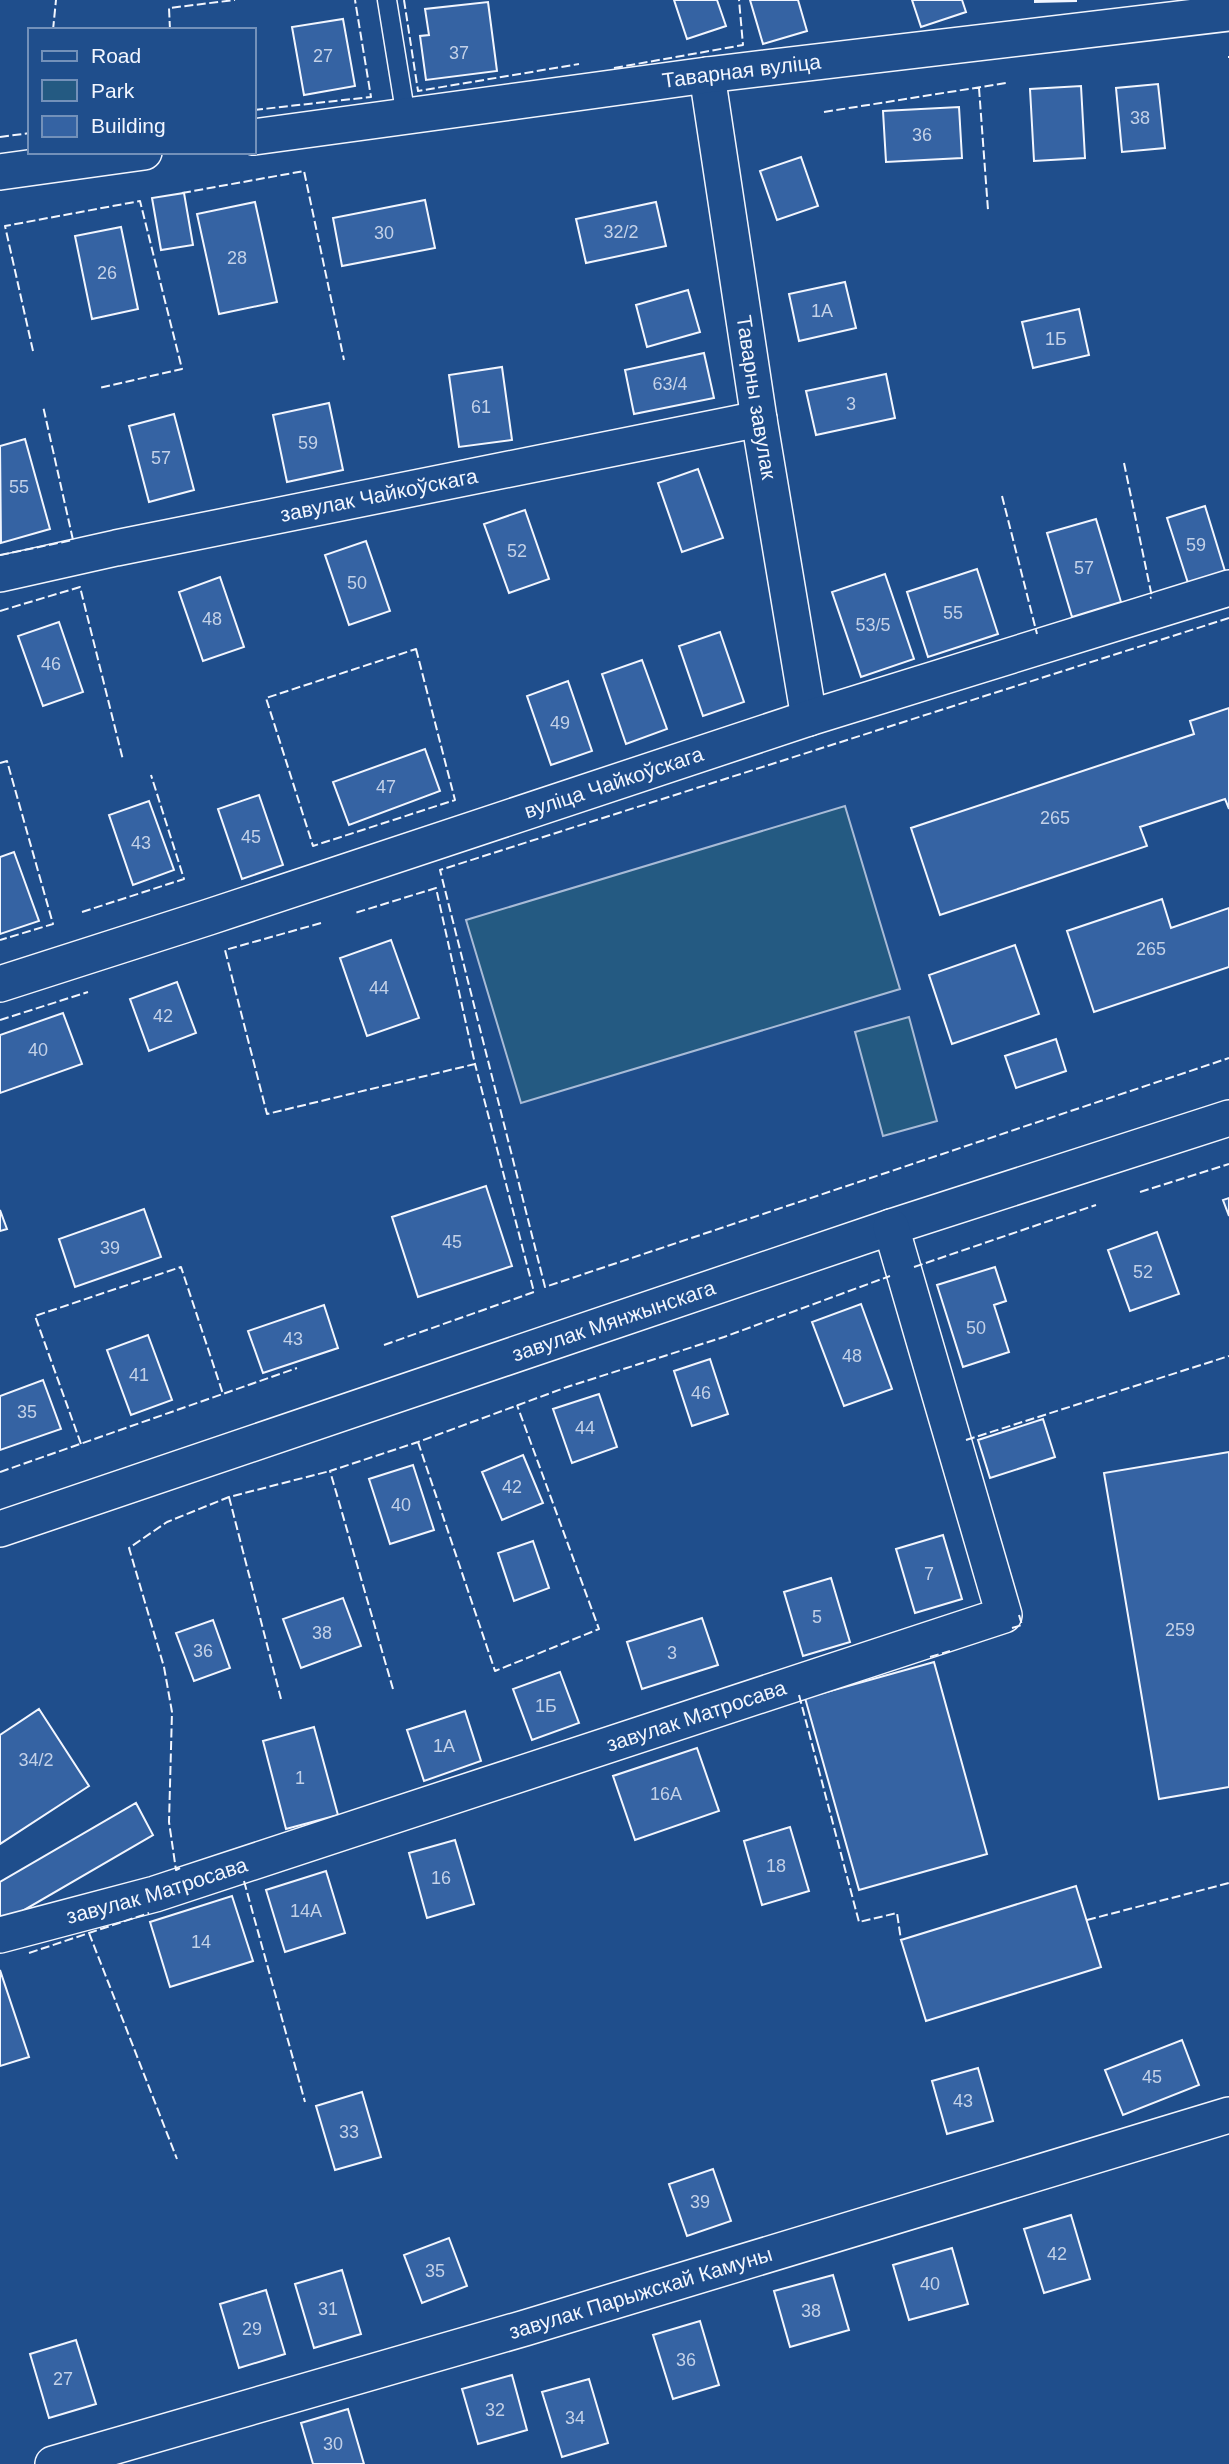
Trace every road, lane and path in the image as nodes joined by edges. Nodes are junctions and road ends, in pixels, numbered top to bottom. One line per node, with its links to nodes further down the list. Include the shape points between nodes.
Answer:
1 (387, 0): 4 (lane)
2 (1229, 13): 3 (street, Таварная вуліца)
3 (707, 75): 4 (street, Таварная вуліца); 8 (street, Таварны завулак)
4 (406, 117): 5 (street, Таварная вуліца)
5 (256, 137)
6 (130, 154): 7 (street)
7 (0, 172)
8 (759, 419): 9 (street, завулак Чайкоўскага); 11 (street, Таварны завулак)
9 (0, 574)
10 (1229, 588): 11 (street, вуліца Чайкоўскага)
11 (809, 718): 12 (street, вуліца Чайкоўскага)
12 (0, 984)
13 (1229, 1118): 14 (street, завулак Мянжынскага)
14 (891, 1227): 15 (street, завулак Мянжынскага); 16 (street, завулак Матросава, via 1004,1615 155,1894)
15 (0, 1529)
16 (0, 1935)
17 (1229, 2115): 18 (street, завулак Парыжскай Камуны, via 525,2328)
18 (53, 2464)

